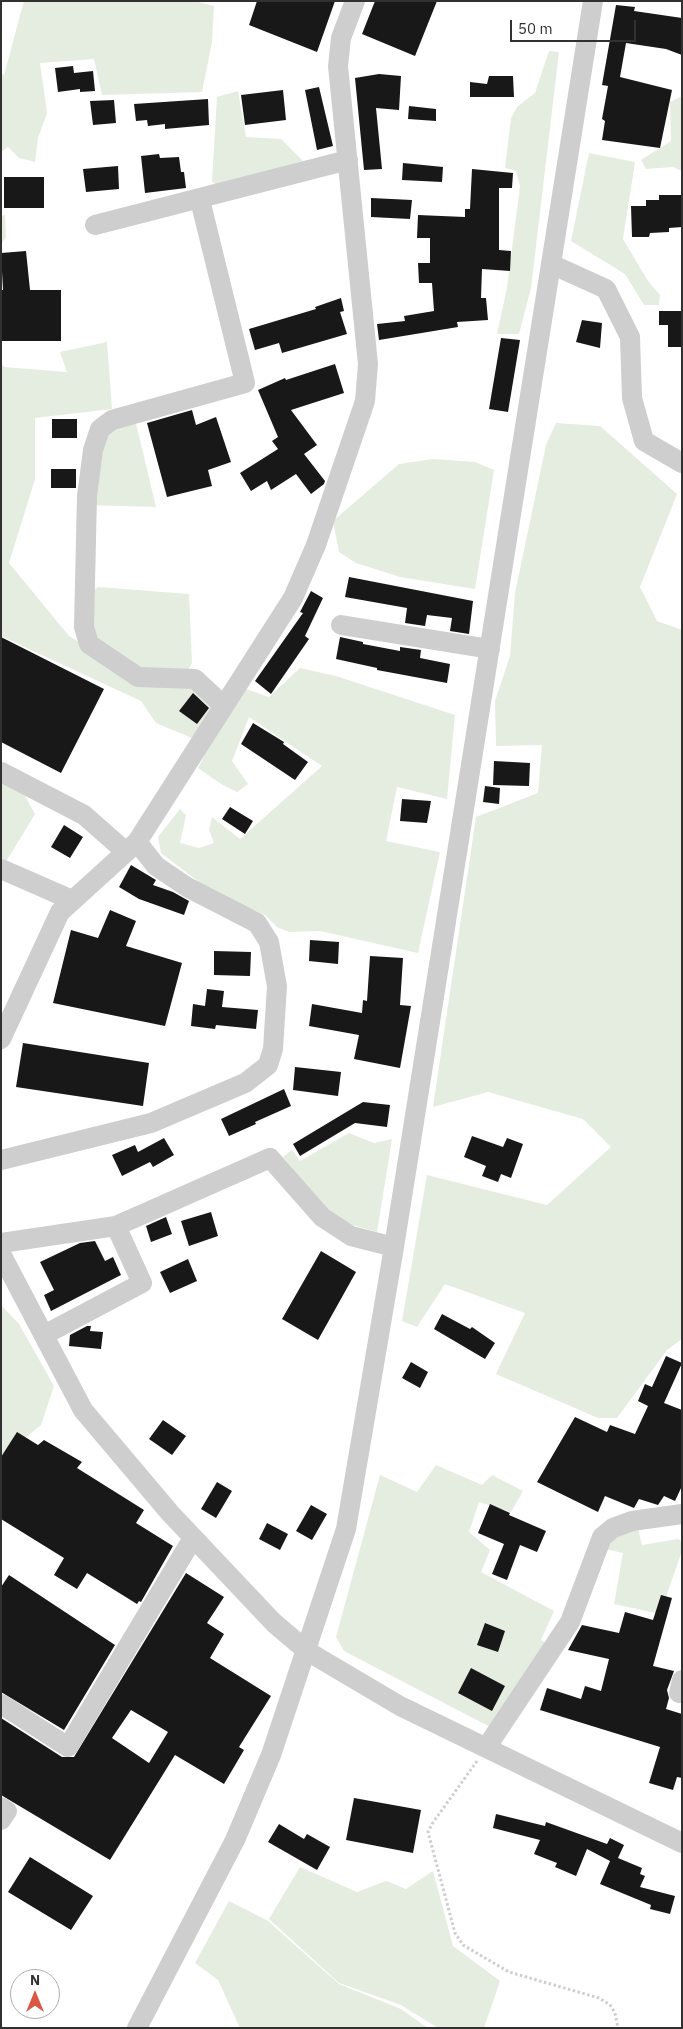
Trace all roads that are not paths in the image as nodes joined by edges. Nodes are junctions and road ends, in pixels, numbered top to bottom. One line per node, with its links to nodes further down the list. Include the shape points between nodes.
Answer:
1 (356, 1): 3 (street, via 341,38 338,66)
2 (594, 1): 6 (street)
3 (348, 160): 4 (street); 10 (street, via 368,364 366,401 316,545 293,598)
4 (200, 200): 5 (street); 10 (street, via 245,383 112,420 100,429 93,450 87,496 84,627 89,644 138,677 195,679)
5 (95, 225)
6 (551, 264): 7 (street, via 606,289 630,337 632,398 644,441); 9 (street)
7 (682, 463)
8 (341, 624): 9 (street)
9 (490, 649): 19 (street)
10 (223, 705): 12 (street)
11 (1, 772): 12 (street, via 84,815)
12 (131, 847): 14 (street); 16 (street, via 187,887 257,924 269,942 277,986 273,1049 268,1064 245,1083 151,1123)
13 (1, 869): 14 (street)
14 (72, 900): 15 (street, via 60,912)
15 (1, 1039)
16 (1, 1160)
17 (116, 1226): 18 (street); 19 (street, via 270,1158 322,1217 350,1236); 21 (street, via 142,1284)
18 (1, 1243)
19 (394, 1247): 24 (street, via 346,1529)
20 (1, 1254): 21 (street)
21 (44, 1335): 23 (street, via 83,1410)
22 (682, 1514): 28 (street, via 632,1521 602,1537 570,1622)
23 (193, 1538): 24 (street, via 274,1623); 27 (street, via 68,1747)
24 (307, 1651): 28 (street, via 400,1706); 32 (street, via 271,1755 236,1840)
25 (682, 1680): 26 (street, via 679,1693)
26 (682, 1693)
27 (1, 1704)
28 (486, 1748): 31 (street)
29 (1, 1807): 30 (street, via 7,1811)
30 (1, 1820)
31 (682, 1843)
32 (137, 2028)

